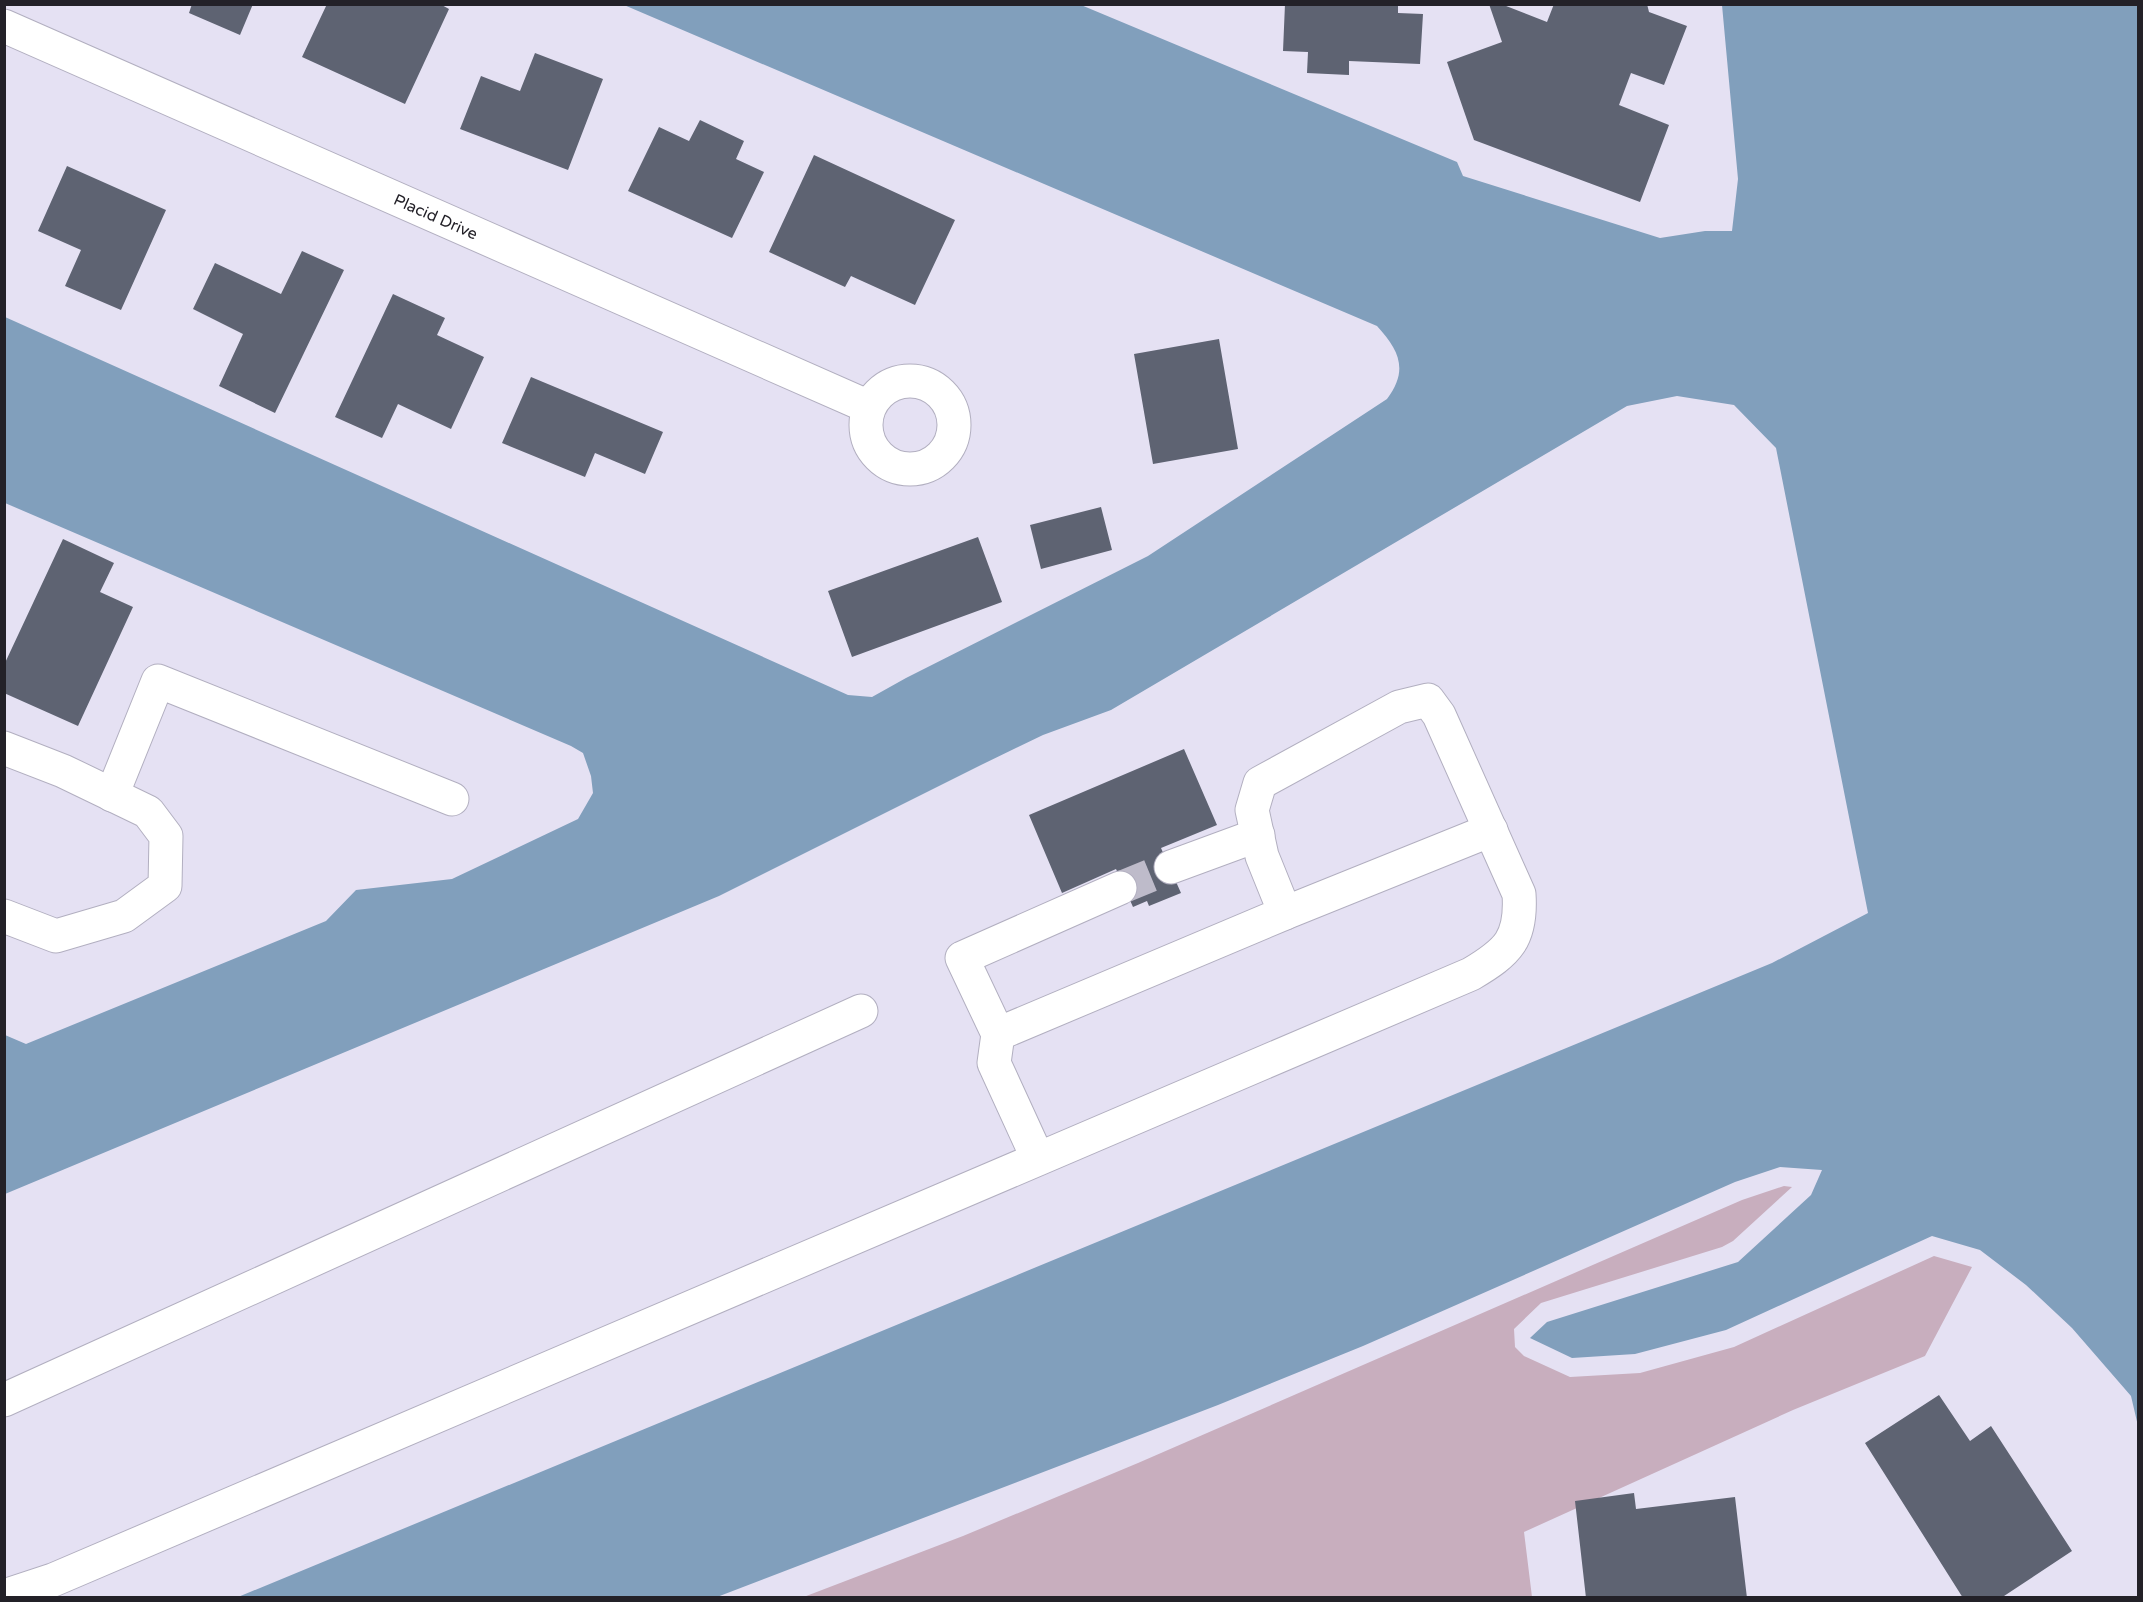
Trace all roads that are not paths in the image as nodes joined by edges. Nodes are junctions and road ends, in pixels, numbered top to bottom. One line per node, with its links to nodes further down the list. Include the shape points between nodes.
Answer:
1 (4, 26): 2 (street, Placid Drive)
2 (869, 407)
3 (4, 748): 4 (street)
4 (112, 795): 5 (street, via 158,681); 11 (street, via 148,812 166,836 165,886 124,916 56,936)
5 (452, 799)
6 (1491, 830): 7 (street, via 1439,715 1428,700 1399,707 1260,783 1252,810); 10 (street); 14 (street, via 1519,894 1521,918 1514,939 1496,959 1471,974)
7 (1257, 835): 8 (street); 10 (street)
8 (1171, 867)
9 (1120, 888): 13 (street, via 962,958)
10 (1285, 913): 13 (street)
11 (4, 916)
12 (861, 1011): 15 (street)
13 (998, 1034): 14 (street, via 994,1064)
14 (1038, 1160): 16 (street, via 53,1580)
15 (4, 1400)
16 (4, 1596)

